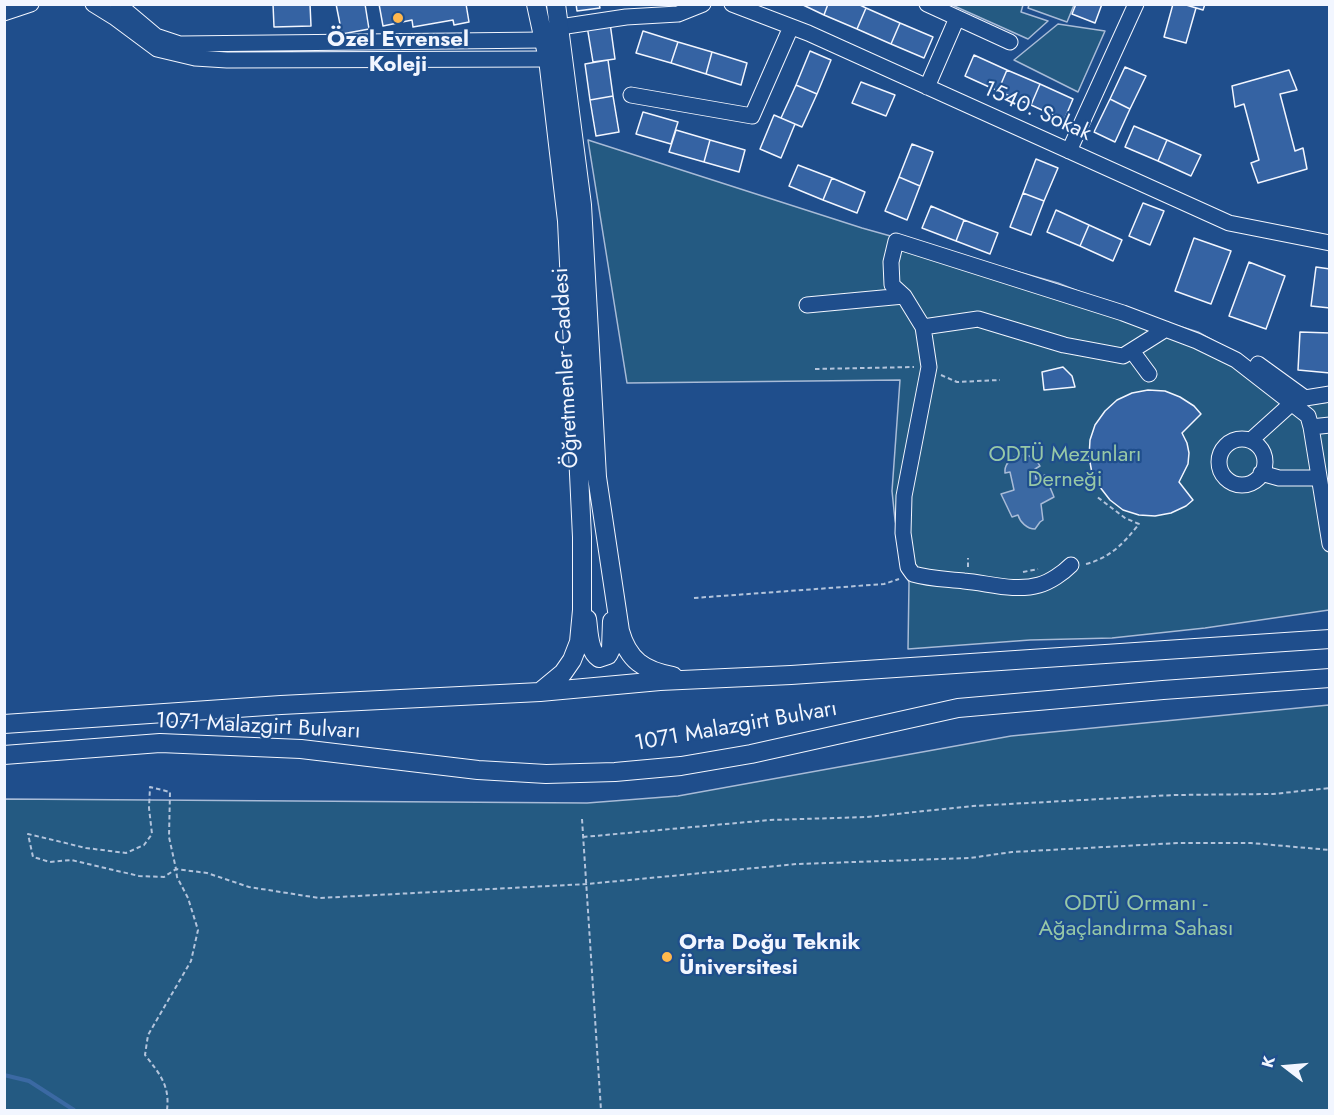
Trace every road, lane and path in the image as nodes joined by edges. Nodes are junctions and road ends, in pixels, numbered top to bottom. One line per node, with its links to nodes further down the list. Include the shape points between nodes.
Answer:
1 (31, 4): 11 (street)
2 (93, 4): 17 (street, via 157,49 195,58)
3 (118, 4): 15 (street, via 156,36 180,44)
4 (537, 4): 15 (main road, Öğretmenler Caddesi)
5 (556, 4): 13 (main road, Öğretmenler Caddesi)
6 (703, 4): 10 (street, via 678,14)
7 (732, 4): 14 (street, 1540. Sokak)
8 (927, 4): 12 (street)
9 (1136, 4): 20 (street)
10 (625, 11): 13 (street)
11 (4, 13)
12 (957, 18): 16 (street); 18 (street)
13 (560, 27): 45 (main road, Öğretmenler Caddesi, via 582,205 597,477)
14 (791, 27): 18 (street, 1540. Sokak); 19 (street, via 752,116)
15 (543, 40): 17 (main road, Öğretmenler Caddesi)
16 (1010, 42)
17 (548, 59): 46 (main road, Öğretmenler Caddesi, via 567,221)
18 (927, 87): 20 (street, 1540. Sokak)
19 (631, 95)
20 (1069, 151): 21 (street, 1540. Sokak, via 1229,223)
21 (1329, 243)
22 (904, 296): 23 (street); 24 (street); 25 (street, via 892,285 891,262 896,241)
23 (807, 305)
24 (923, 327): 26 (street, via 978,319 1064,345 1123,356); 28 (street)
25 (1166, 329): 26 (street); 34 (street, via 1236,360)
26 (1132, 351): 30 (street)
27 (1258, 364): 34 (street)
28 (929, 366): 29 (path); 44 (street, via 904,496 903,533 908,567)
29 (815, 369)
30 (1149, 374)
31 (946, 379): 32 (path)
32 (1000, 380)
33 (1329, 394): 34 (street)
34 (1299, 400): 36 (street); 37 (street)
35 (1329, 425): 36 (street)
36 (1311, 427): 39 (street)
37 (1251, 441): 38 (street, via 1264,456); 38 (street, via 1227,444 1219,468 1230,482 1239,485 1256,480)
38 (1262, 473): 39 (street, via 1279,478)
39 (1319, 478): 42 (street)
40 (1096, 496): 41 (path, via 1125,519)
41 (1139, 524)
42 (1329, 544)
43 (1071, 565): 44 (street, via 1040,585 1018,587)
44 (913, 574): 47 (path, via 884,584)
45 (612, 581): 46 (main road, via 611,649 603,658 595,656 592,649); 50 (main road, Öğretmenler Caddesi, via 620,631 630,655 661,674)
46 (582, 585): 51 (main road, Öğretmenler Caddesi, via 579,642 572,660)
47 (694, 598)
48 (1329, 639): 50 (main road, 1071 Malazgirt Bulvarı)
49 (1329, 678): 53 (main road, 1071 Malazgirt Bulvarı, via 958,708 750,754 615,772 546,774 478,770 301,749 160,743)
50 (696, 680): 51 (main road, 1071 Malazgirt Bulvarı)
51 (540, 692): 52 (main road, 1071 Malazgirt Bulvarı)
52 (4, 724)
53 (4, 755)
54 (1329, 788): 56 (path, via 1273,794 973,806 867,818 770,820)
55 (582, 819): 56 (path)
56 (583, 837): 59 (path)
57 (1329, 850): 59 (path, via 1251,843 1179,843 970,858 797,864)
58 (176, 869): 58 (path, via 169,837 170,792 150,787 152,834 144,845 126,853 28,834 33,857 50,862 71,860 139,876 164,877); 59 (path, via 207,873 249,887 319,898); 60 (path, via 198,930 191,961 148,1035 145,1055 166,1086)
59 (587, 884): 61 (path)
60 (167, 1110)
61 (601, 1110)

